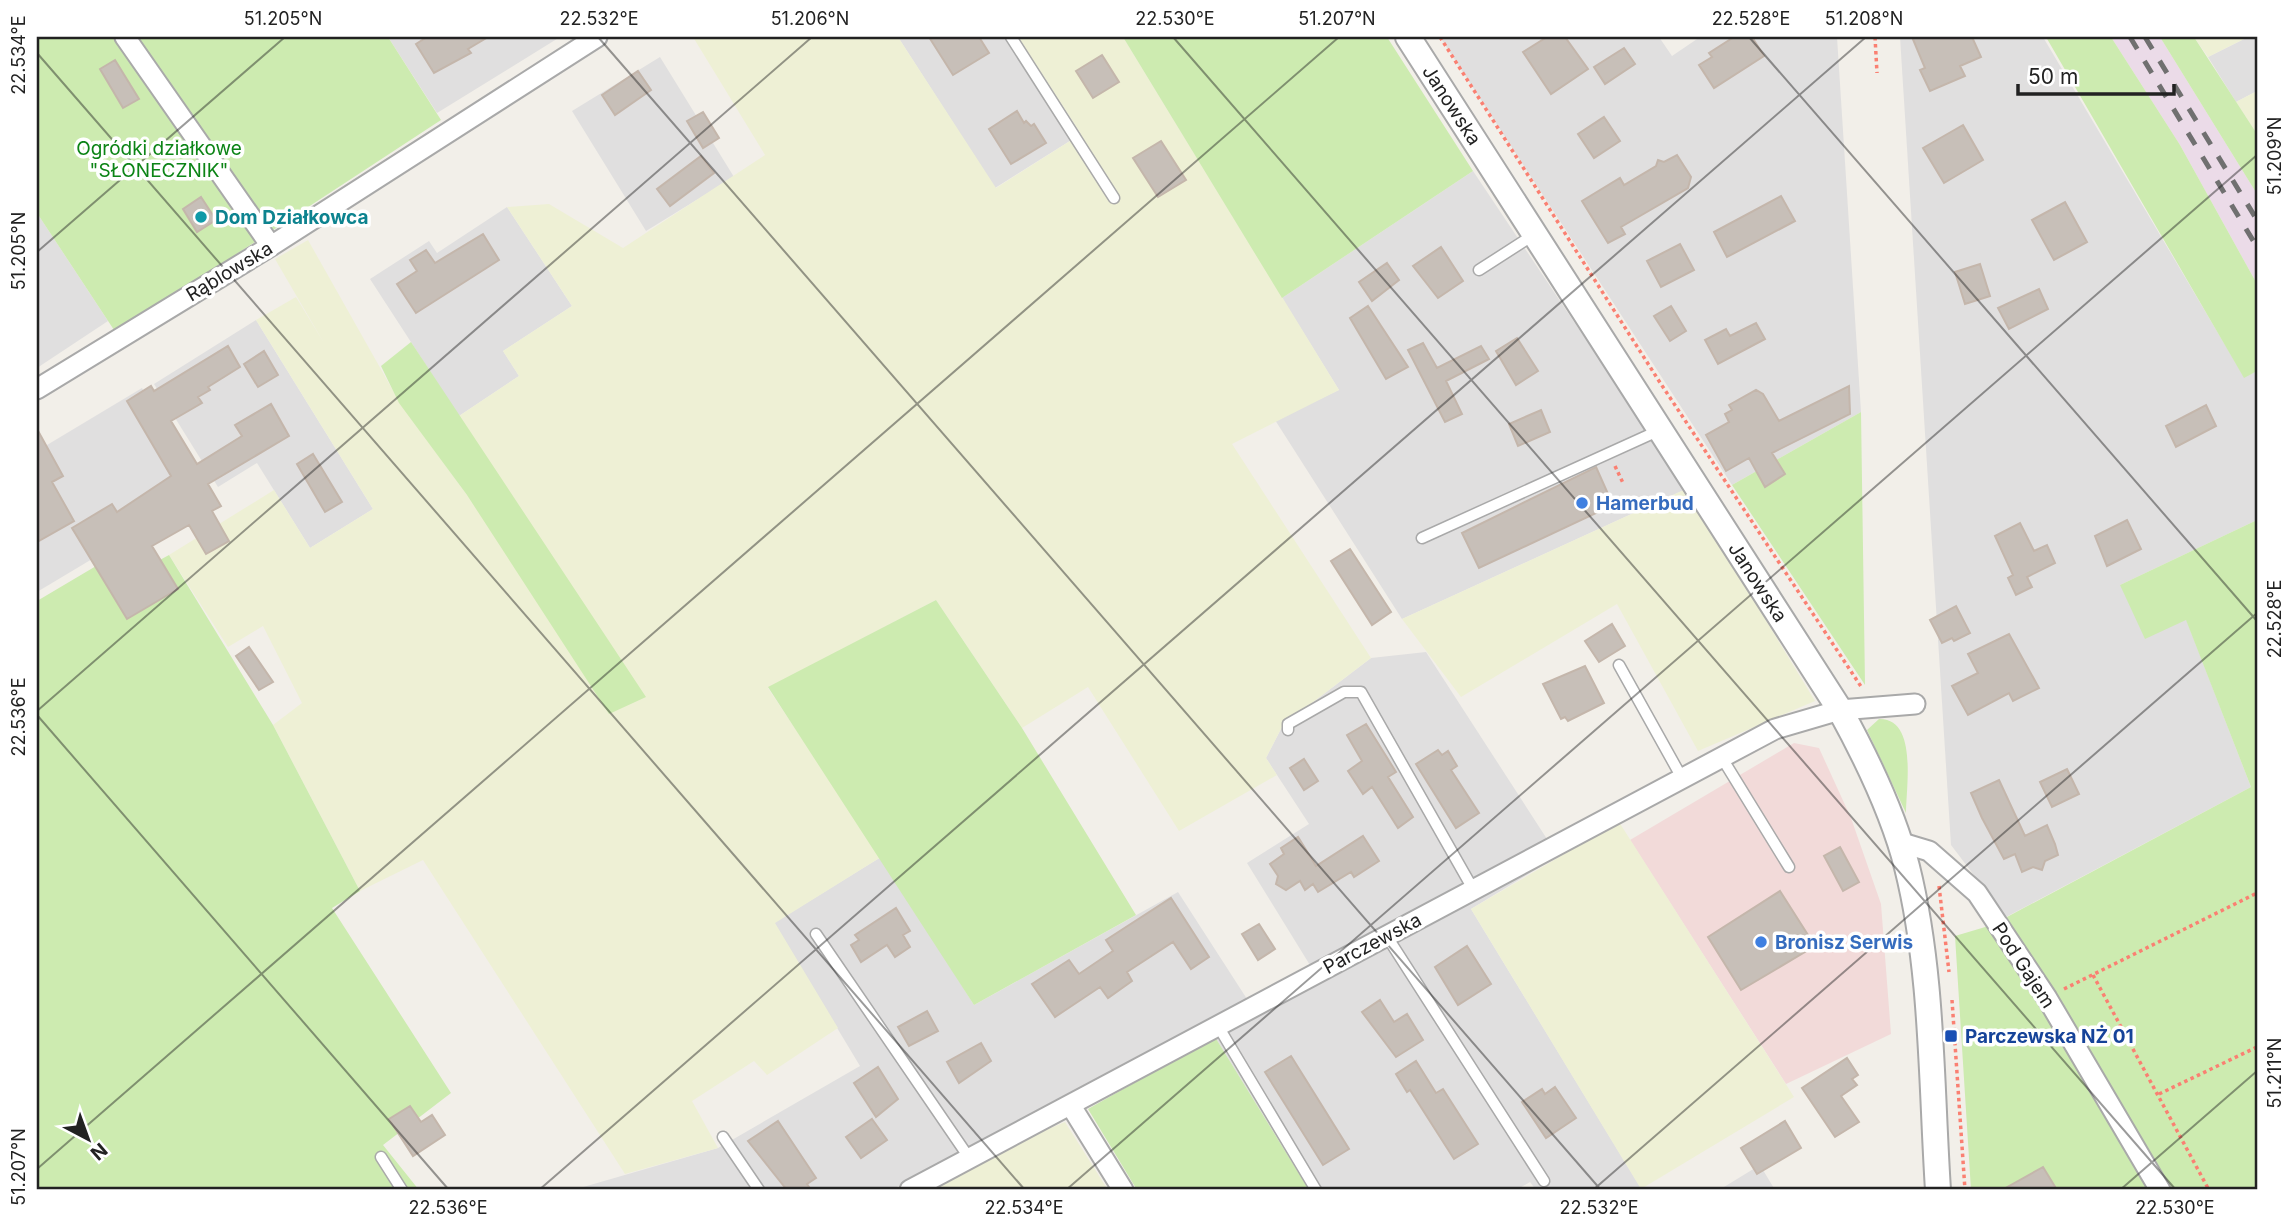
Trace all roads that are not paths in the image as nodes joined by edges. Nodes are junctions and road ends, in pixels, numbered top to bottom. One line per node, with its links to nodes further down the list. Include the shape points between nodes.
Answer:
1 (125, 37): 7 (street)
2 (597, 37): 7 (street, Rąblowska)
3 (1011, 37): 5 (lane)
4 (1408, 37): 6 (street, Janowska)
5 (1114, 198)
6 (1535, 234): 8 (lane); 10 (street, Janowska)
7 (271, 246): 9 (street, Rąblowska)
8 (1479, 270)
9 (37, 389)
10 (1661, 430): 11 (lane); 14 (street, Janowska)
11 (1422, 538)
12 (1619, 665): 17 (lane)
13 (1915, 704): 14 (street, Parczewska)
14 (1840, 710): 16 (street, Parczewska, via 1775,729); 18 (street, Janowska, via 1877,784)
15 (1288, 730): 20 (lane, via 1288,724 1344,692 1361,692)
16 (1722, 758): 17 (street, Parczewska); 19 (lane)
17 (1682, 778): 20 (street, Parczewska)
18 (1899, 842): 34 (street, Janowska, via 1923,955); 35 (street, Pod Gajem, via 1929,851 1977,893 2047,998)
19 (1789, 867)
20 (1473, 889): 22 (street, Parczewska)
21 (816, 934): 27 (lane)
22 (1386, 935): 23 (street, Parczewska); 28 (lane)
23 (1218, 1026): 24 (street, Parczewska); 33 (lane)
24 (1071, 1106): 27 (street, Parczewska); 32 (street)
25 (723, 1137): 30 (lane)
26 (381, 1157): 29 (lane)
27 (970, 1159): 31 (street, Parczewska)
28 (1545, 1181)
29 (401, 1190)
30 (759, 1190)
31 (910, 1190)
32 (1123, 1190)
33 (1316, 1190)
34 (1938, 1190)
35 (2160, 1190)

